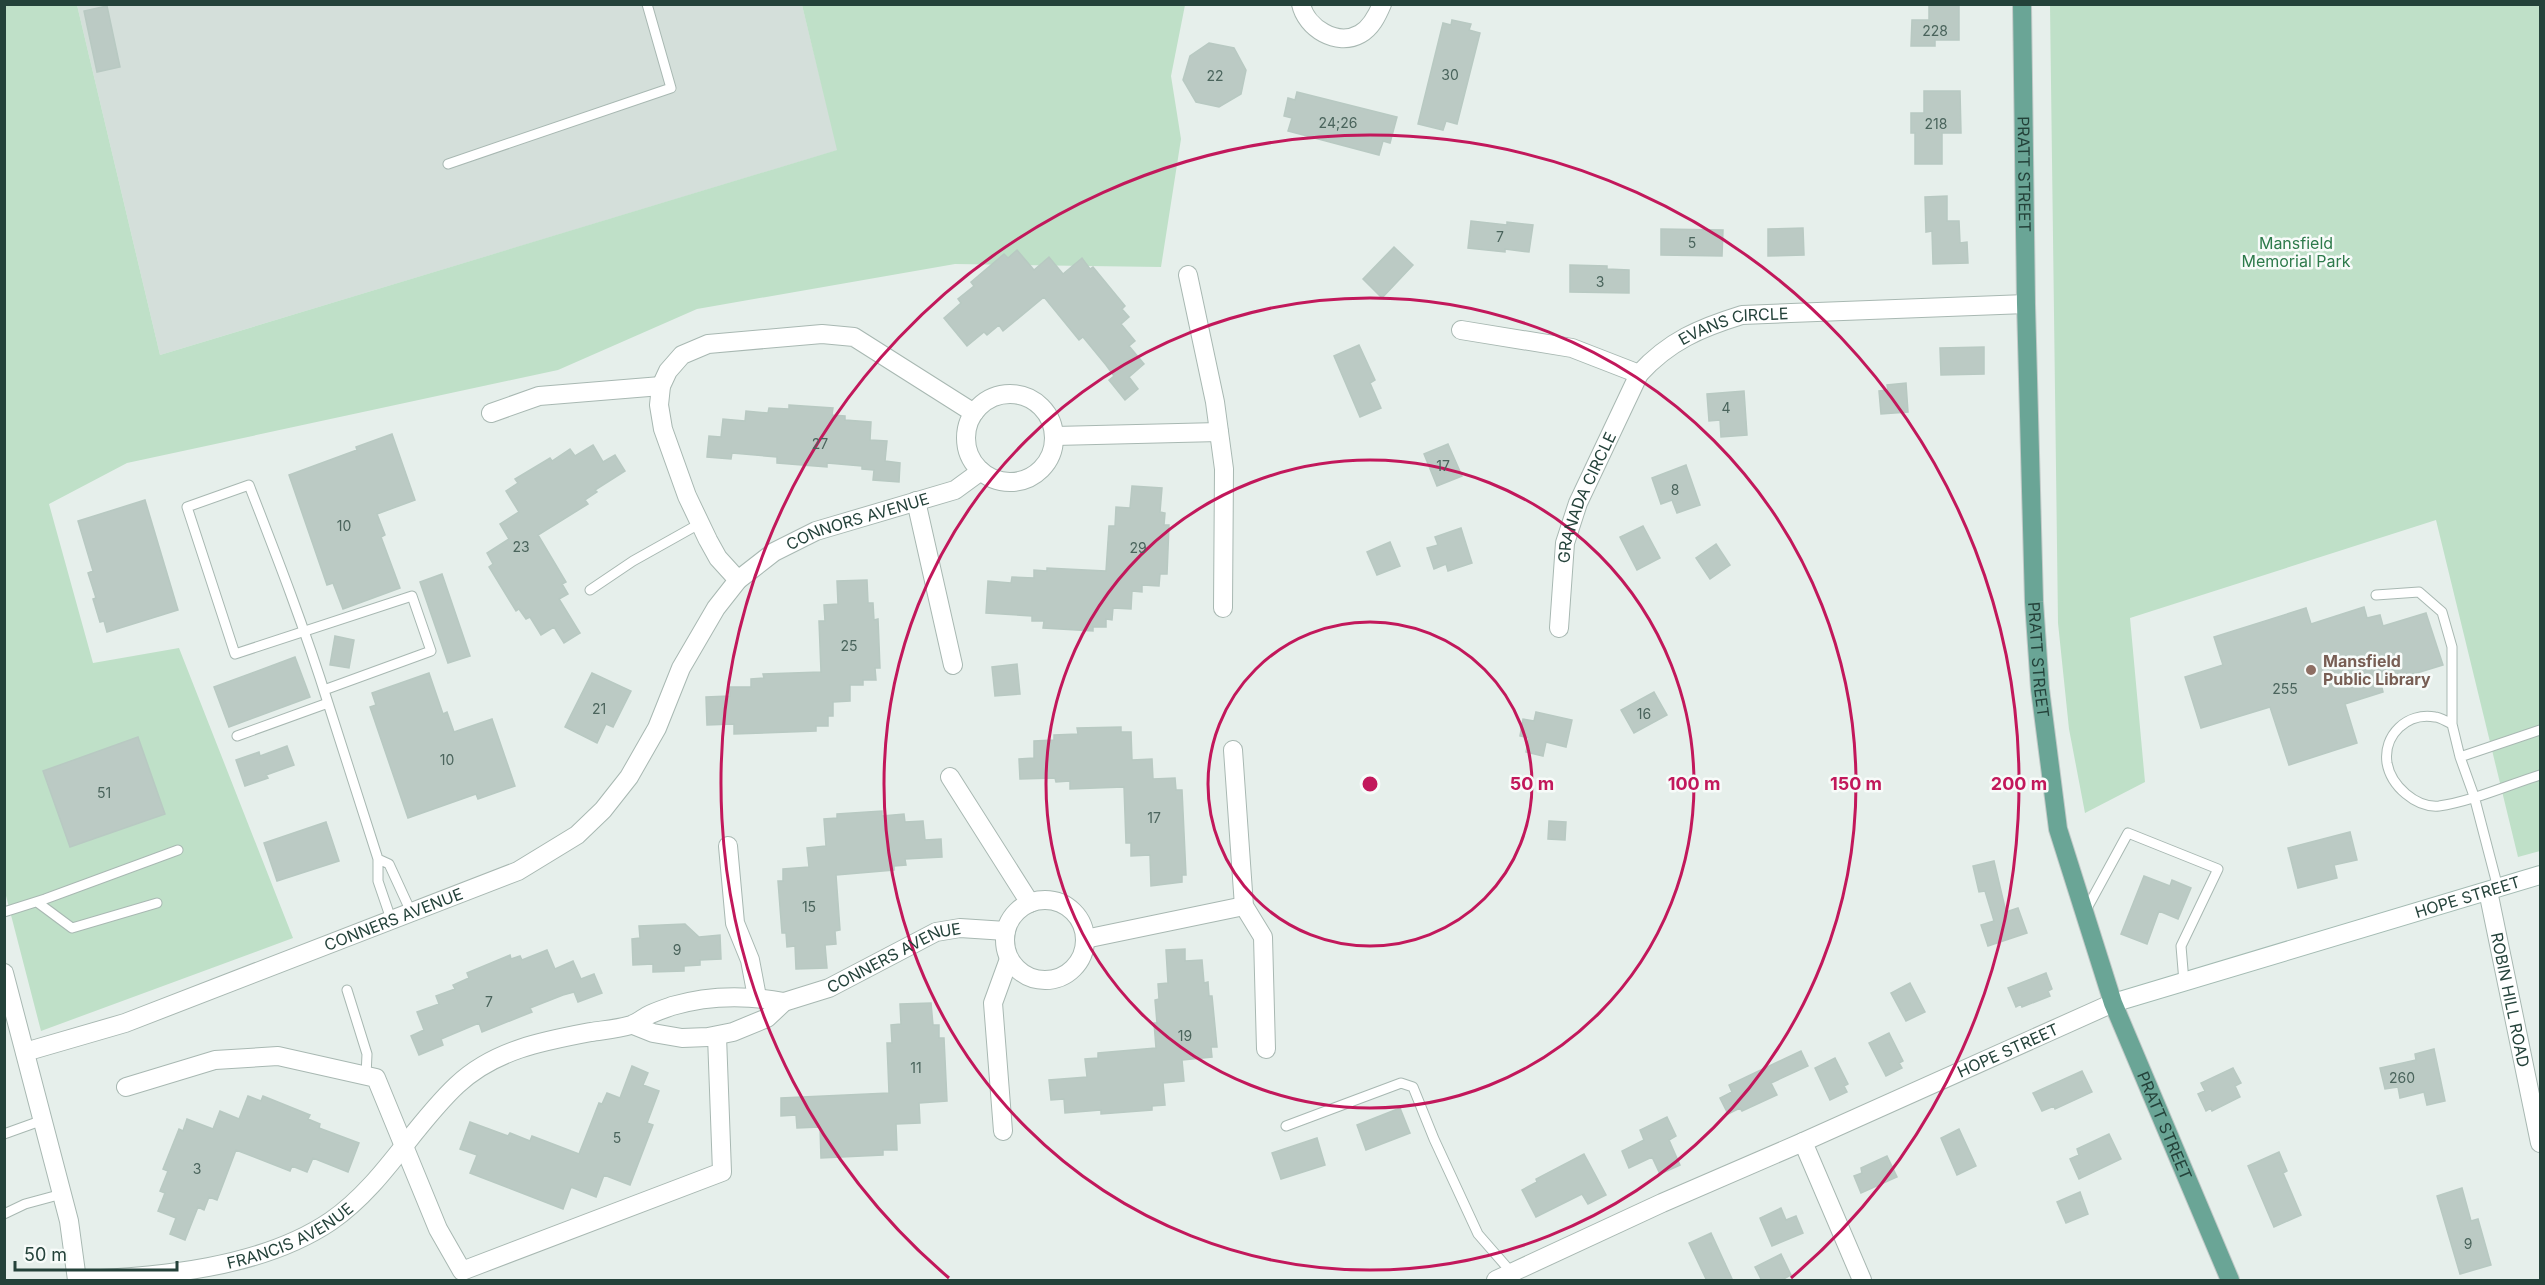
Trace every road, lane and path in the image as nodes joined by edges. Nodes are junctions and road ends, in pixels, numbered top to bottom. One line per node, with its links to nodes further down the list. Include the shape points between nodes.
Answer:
1 (647, 4): 5 (lane, via 671,88)
2 (1300, 4): 3 (street, via 1318,31 1350,38 1369,28)
3 (1382, 4)
4 (2022, 4): 7 (main road, PRATT STREET)
5 (448, 164)
6 (1188, 275): 13 (street)
7 (2026, 304): 9 (street, EVANS CIRCLE, via 1742,315 1681,339 1655,356); 46 (main road, PRATT STREET, via 2040,689 2058,829)
8 (1461, 330): 9 (street, via 1572,348)
9 (1639, 374): 22 (street, GRANADA CIRCLE, via 1578,503 1565,543)
10 (661, 386): 11 (street, via 539,396); 12 (street, via 674,363 699,346 839,334 871,346); 17 (street, via 663,429)
11 (490, 413)
12 (974, 413): 14 (street, via 992,398 1005,394 1023,396 1047,413); 15 (street, via 966,437 968,450)
13 (1219, 432): 14 (street); 21 (street, via 1224,469)
14 (1055, 436): 15 (street, via 1053,451 1036,475 1008,483)
15 (981, 471): 16 (street, CONNORS AVENUE, via 955,490)
16 (916, 501): 18 (street, CONNORS AVENUE, via 816,531 774,552); 24 (street)
17 (699, 524): 18 (street, via 718,558); 19 (lane)
18 (738, 580): 25 (street, CONNORS AVENUE, via 716,608)
19 (590, 590)
20 (2376, 595): 28 (lane, via 2418,592 2442,612 2452,647)
21 (1223, 608)
22 (1559, 628)
23 (305, 629): 23 (lane, via 235,654 188,507 249,485); 26 (lane); 26 (lane, via 412,596 431,651)
24 (953, 665)
25 (677, 678): 47 (street, CONNERS AVENUE, via 657,728 629,777 577,835 518,871)
26 (324, 690): 27 (lane)
27 (328, 703): 30 (lane); 38 (lane)
28 (2452, 724): 32 (lane); 35 (lane, via 2434,716 2406,720 2390,737 2387,763 2397,784 2416,803 2438,806)
29 (2541, 730): 32 (lane)
30 (237, 736)
31 (1233, 750): 44 (street)
32 (2460, 757): 35 (lane)
33 (2541, 775): 35 (lane)
34 (950, 777): 43 (street)
35 (2474, 796): 40 (lane)
36 (728, 846): 55 (street, via 735,923 750,960)
37 (178, 850): 41 (lane)
38 (378, 859): 47 (lane, via 389,864); 48 (lane, via 378,880)
39 (2541, 875): 40 (street, HOPE STREET)
40 (2493, 889): 53 (street, HOPE STREET); 69 (street, ROBIN HILL ROAD)
41 (37, 902): 42 (lane, via 72,928); 45 (lane)
42 (157, 903)
43 (1029, 903): 49 (street, via 1019,909); 50 (street, via 1055,901 1067,906 1083,926)
44 (1244, 906): 50 (street); 60 (street, via 1263,938)
45 (4, 912)
46 (2084, 913): 53 (lane, via 2128,833 2218,869 2181,946); 57 (main road, PRATT STREET)
47 (412, 914): 48 (street, CONNERS AVENUE)
48 (392, 922): 61 (street, CONNERS AVENUE, via 125,1023)
49 (1006, 931): 51 (street); 56 (street, CONNERS AVENUE, via 960,928 936,932 829,988)
50 (1085, 939): 51 (street, via 1074,969 1055,979 1034,979)
51 (1009, 959): 66 (street, via 993,1003)
52 (4, 973): 61 (street, FRANCIS AVENUE)
53 (2184, 982): 57 (street, HOPE STREET)
54 (347, 990): 62 (lane, via 365,1046)
55 (758, 997): 56 (street, CONNERS AVENUE); 58 (street, CONNERS AVENUE, via 704,998 649,1015)
56 (784, 1002): 59 (street, CONNERS AVENUE, via 752,1026)
57 (2113, 1003): 68 (street, HOPE STREET); 76 (main road, PRATT STREET)
58 (633, 1025): 59 (street, CONNERS AVENUE, via 653,1034 682,1038); 70 (street, CONNERS AVENUE, via 531,1044 501,1056 458,1084)
59 (717, 1036): 70 (street, via 722,1172 462,1271 438,1229)
60 (1266, 1049)
61 (25, 1052): 64 (street, FRANCIS AVENUE)
62 (366, 1076): 63 (street, via 278,1056 215,1059); 70 (street, via 376,1078)
63 (126, 1087)
64 (43, 1120): 67 (lane); 71 (street, FRANCIS AVENUE)
65 (1286, 1126): 73 (lane, via 1401,1083 1413,1087 1478,1234)
66 (1003, 1131)
67 (4, 1134)
68 (1803, 1142): 73 (street, HOPE STREET); 75 (street)
69 (2541, 1143)
70 (405, 1146): 74 (street, FRANCIS AVENUE, via 359,1198 331,1221 278,1248 190,1270)
71 (62, 1194): 72 (lane); 74 (street, FRANCIS AVENUE)
72 (4, 1214)
73 (1504, 1277)
74 (77, 1280)
75 (1862, 1281)
76 (2230, 1281)

